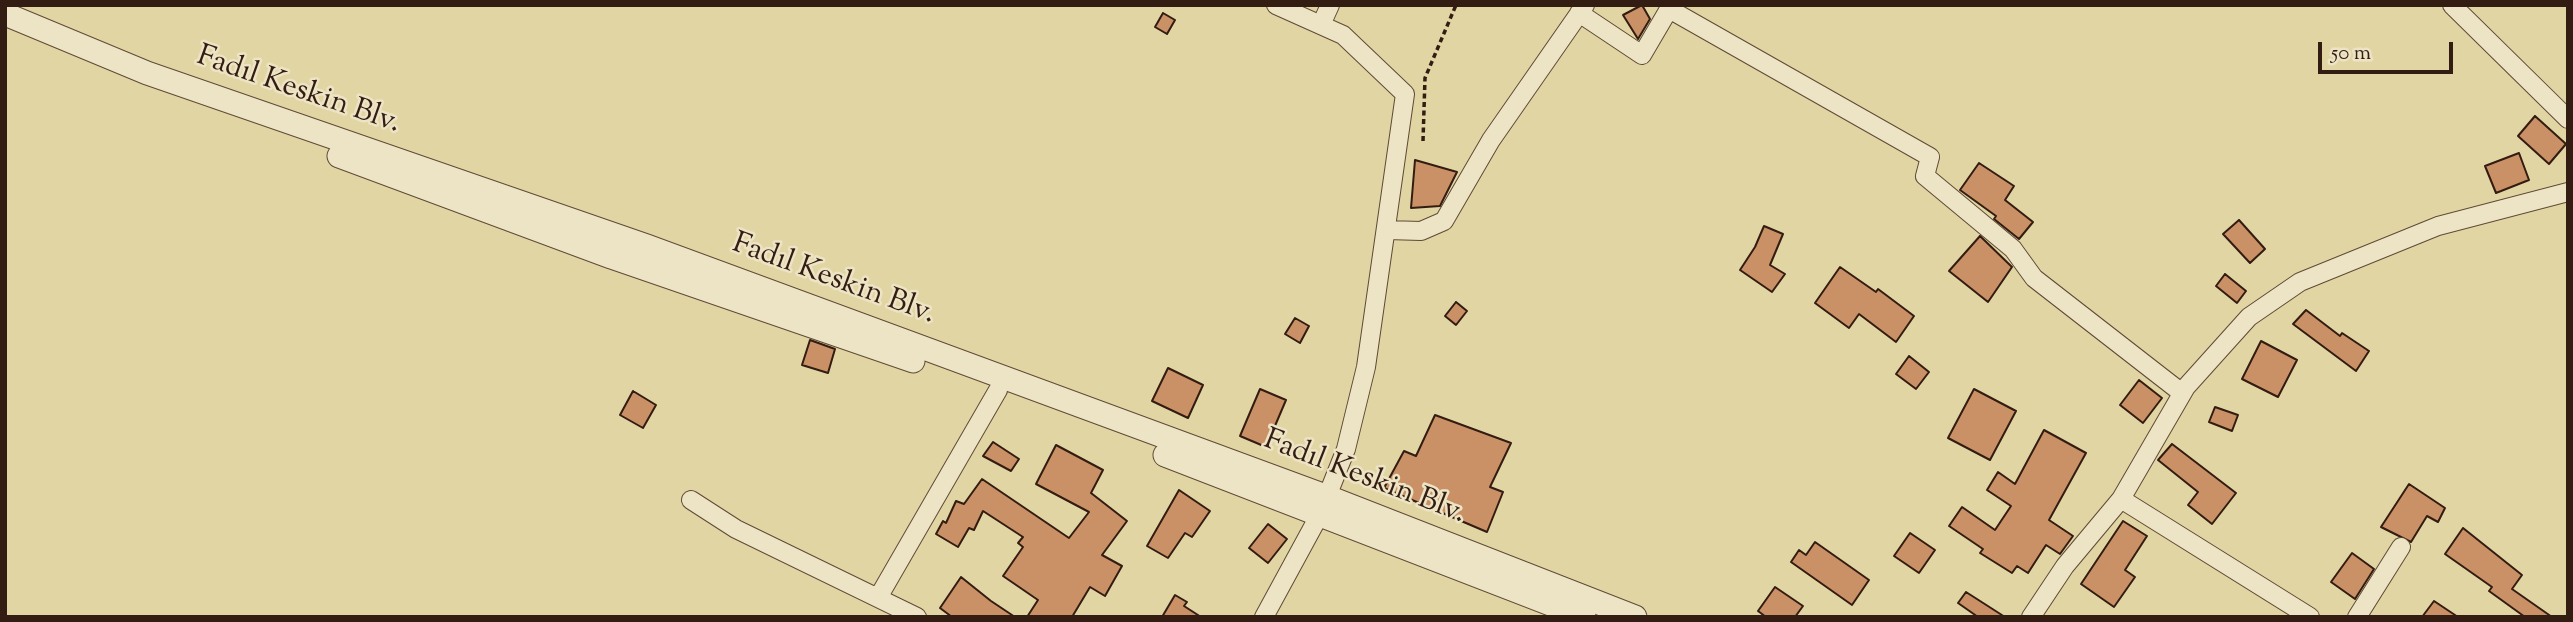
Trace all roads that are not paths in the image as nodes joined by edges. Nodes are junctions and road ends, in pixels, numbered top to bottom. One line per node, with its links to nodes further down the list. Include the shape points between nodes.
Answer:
1 (1276, 5): 6 (street)
2 (1330, 5): 6 (street)
3 (2452, 5): 8 (street)
4 (1582, 9): 10 (street, via 1491,140 1444,221 1421,232); 12 (street, via 1642,55 1669,9 1930,157 1925,176 2013,249 2034,278)
5 (5, 14): 15 (street, Fadıl Keskin Blv., via 147,73 647,246)
6 (1321, 26): 10 (street, via 1343,36 1405,94)
7 (5, 31): 11 (street, Fadıl Keskin Blv., via 611,257)
8 (2568, 120)
9 (2568, 192): 12 (street, via 2438,226 2300,282 2249,317)
10 (1387, 230): 15 (street, via 1366,367 1346,449)
11 (998, 390): 15 (street, Fadıl Keskin Blv.); 17 (street)
12 (2182, 393): 13 (street)
13 (2121, 499): 22 (street, via 2065,566); 23 (street)
14 (691, 500): 17 (street, via 736,529)
15 (1324, 505): 19 (street); 20 (street, Fadıl Keskin Blv.); 21 (street, Fadıl Keskin Blv.)
16 (2401, 547): 24 (street)
17 (879, 596): 18 (street)
18 (917, 617)
19 (1264, 617)
20 (1584, 617)
21 (1635, 617)
22 (2031, 617)
23 (2310, 617)
24 (2357, 617)

